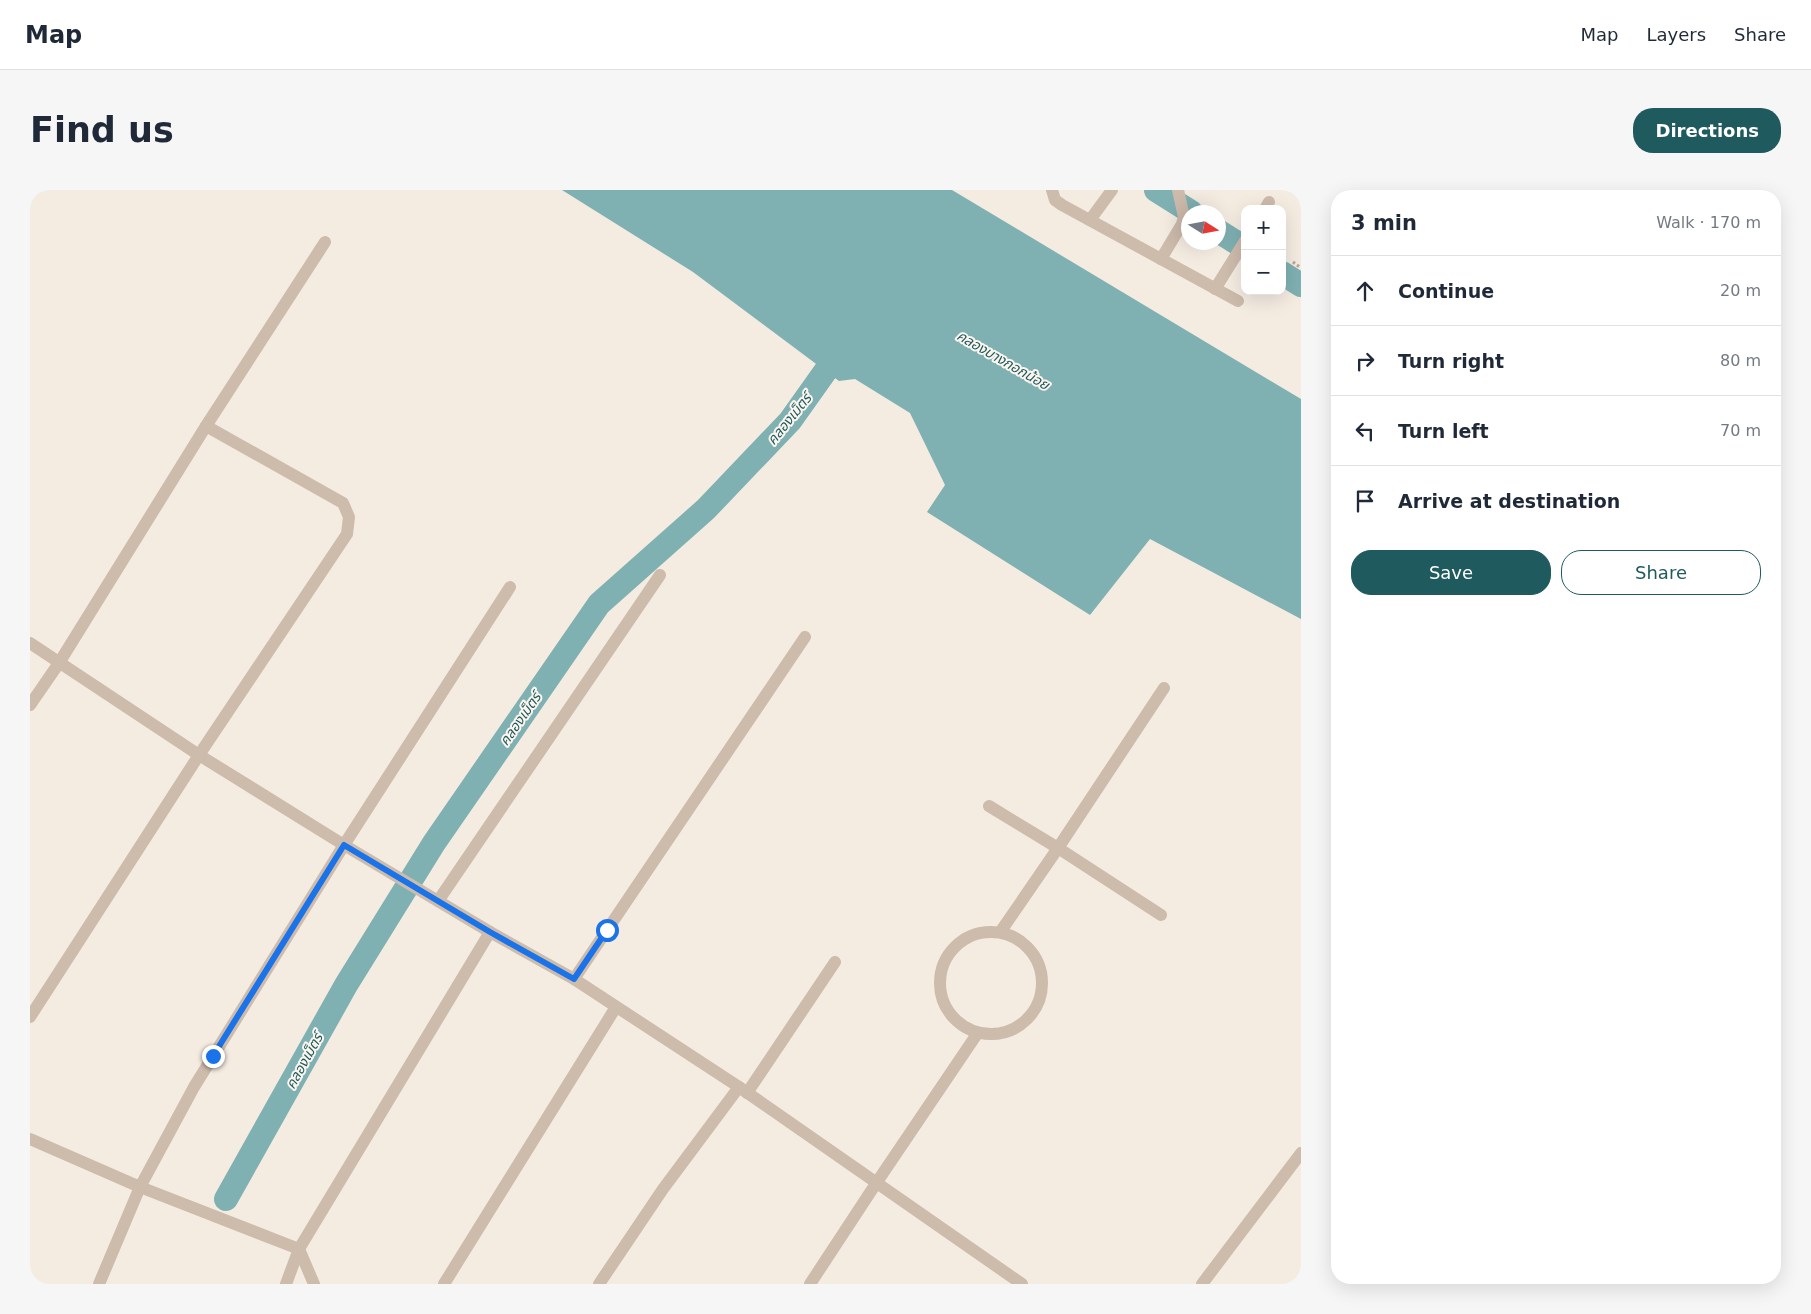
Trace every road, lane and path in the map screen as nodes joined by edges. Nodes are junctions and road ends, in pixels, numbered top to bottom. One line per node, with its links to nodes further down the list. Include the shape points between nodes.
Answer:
1 (1052, 190): 4 (street, via 1055,200)
2 (1112, 190): 4 (street)
3 (1178, 190): 7 (street, via 1184,217)
4 (1090, 220): 7 (street)
5 (325, 242): 12 (street)
6 (1241, 247): 10 (street)
7 (1161, 259): 10 (street)
8 (1293, 262): 9 (path)
9 (1301, 268)
10 (1215, 289): 11 (street)
11 (1238, 301)
12 (206, 426): 17 (street); 20 (street, via 343,503 349,517 347,534)
13 (660, 575): 24 (street)
14 (510, 587): 22 (street)
15 (805, 637): 29 (street)
16 (30, 644): 17 (street)
17 (59, 664): 19 (street); 20 (street)
18 (1164, 688): 23 (street)
19 (30, 705)
20 (199, 755): 22 (street); 31 (street)
21 (989, 806): 23 (street)
22 (344, 845): 24 (street); 37 (street, via 194,1087)
23 (1058, 848): 25 (street); 26 (street)
24 (438, 901): 27 (street)
25 (1161, 915)
26 (1001, 931): 32 (street, via 969,935 946,956 939,987 950,1017); 32 (street, via 1026,943 1042,967 1042,995 1029,1020 1005,1034)
27 (490, 932): 29 (street); 38 (street)
28 (835, 962): 33 (street)
29 (574, 979): 30 (street)
30 (616, 1007): 33 (street); 43 (street)
31 (30, 1016)
32 (977, 1034): 36 (street)
33 (743, 1090): 36 (street); 44 (street, via 663,1189)
34 (30, 1139): 37 (street)
35 (1301, 1153): 47 (street)
36 (876, 1182): 39 (street); 45 (street)
37 (140, 1187): 38 (street); 40 (street)
38 (299, 1249): 41 (street); 42 (street)
39 (1007, 1280): 46 (street)
40 (99, 1284)
41 (286, 1284)
42 (314, 1284)
43 (444, 1284)
44 (599, 1284)
45 (810, 1284)
46 (1022, 1284)
47 (1202, 1284)

